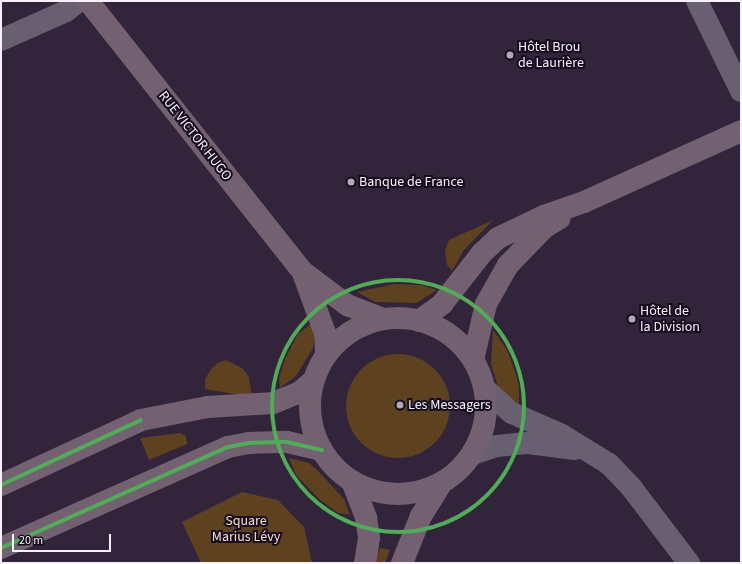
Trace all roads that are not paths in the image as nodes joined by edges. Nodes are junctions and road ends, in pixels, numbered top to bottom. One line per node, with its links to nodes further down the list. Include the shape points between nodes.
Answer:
1 (79, 1): 4 (street, via 66,11)
2 (88, 1): 8 (main road, RUE VICTOR HUGO)
3 (697, 1): 5 (street)
4 (1, 40)
5 (741, 91)
6 (740, 133): 7 (main road)
7 (584, 202): 10 (main road, via 544,216 498,238 482,253 442,304); 12 (main road, via 545,228 508,266 486,304)
8 (303, 272): 9 (main road, RUE VICTOR HUGO, via 347,305); 11 (main road, RUE VICTOR HUGO, via 325,333)
9 (383, 319): 10 (main road); 11 (main road, via 342,338)
10 (419, 321): 12 (main road, via 446,332 461,344)
11 (326, 355): 13 (main road)
12 (473, 360): 14 (main road)
13 (314, 380): 15 (main road, via 310,416); 20 (main road, via 300,392 273,403 208,407 141,420)
14 (485, 389): 16 (street, via 512,413 562,435); 17 (main road, via 486,411 482,434)
15 (322, 450): 18 (main road, via 335,468); 21 (main road, via 287,442 249,442 228,447)
16 (592, 453): 17 (street, via 528,444 497,446); 24 (street, via 618,471)
17 (472, 454): 19 (main road, via 457,472)
18 (352, 482): 19 (main road, via 373,490 395,494 417,492); 22 (main road, via 366,518 369,538)
19 (442, 483): 23 (main road, via 421,516)
20 (1, 485)
21 (1, 548)
22 (365, 563)
23 (402, 563)
24 (689, 563)

